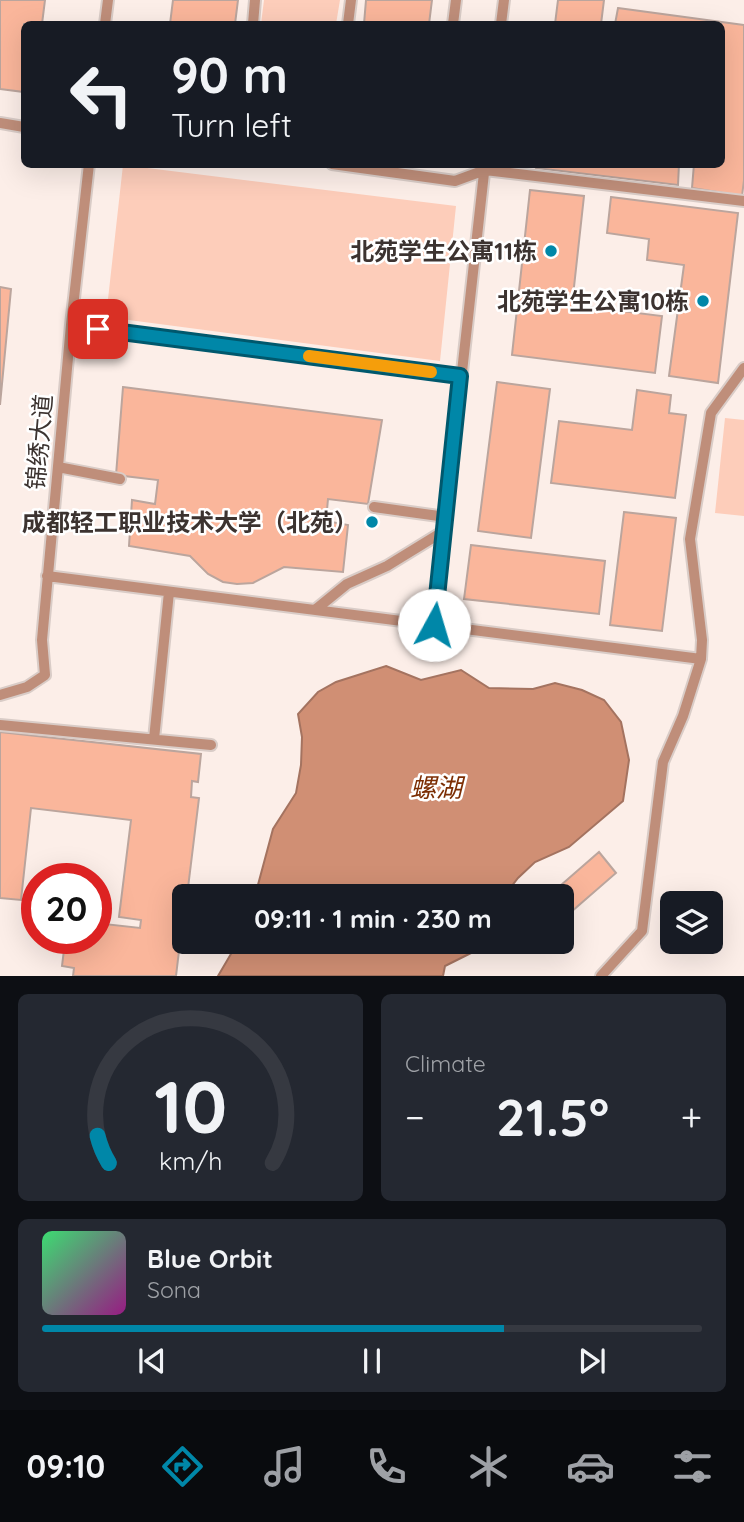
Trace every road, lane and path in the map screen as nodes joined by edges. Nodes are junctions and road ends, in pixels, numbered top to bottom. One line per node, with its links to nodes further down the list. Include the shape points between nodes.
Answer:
1 (108, 0): 6 (lane)
2 (255, 0): 7 (lane)
3 (351, 0): 8 (lane)
4 (456, 0): 9 (lane)
5 (503, 0): 10 (lane)
6 (105, 21)
7 (253, 21)
8 (348, 21)
9 (453, 21)
10 (501, 21)
11 (0, 123): 12 (lane)
12 (21, 126)
13 (89, 168): 21 (lane, 锦绣大道)
14 (361, 168): 19 (lane)
15 (436, 168): 19 (lane)
16 (483, 168): 19 (lane, via 455,181)
17 (485, 168): 23 (lane)
18 (493, 168): 20 (lane)
19 (435, 178)
20 (744, 201)
21 (71, 325): 23 (lane); 24 (lane, 锦绣大道)
22 (744, 368): 33 (lane, via 710,413 690,539)
23 (460, 376): 27 (lane)
24 (58, 467): 25 (lane); 29 (lane, 锦绣大道)
25 (120, 479)
26 (374, 507): 27 (lane)
27 (446, 517): 28 (lane)
28 (444, 531): 31 (lane, via 347,584); 32 (lane)
29 (47, 576): 30 (lane); 34 (lane, 锦绣大道, via 41,640 45,675 27,687)
30 (169, 592): 31 (lane); 36 (lane)
31 (315, 610): 32 (lane)
32 (434, 625): 33 (lane)
33 (701, 659): 38 (lane, via 663,762 642,931)
34 (0, 695)
35 (0, 724): 36 (lane)
36 (154, 740): 37 (lane)
37 (211, 745)
38 (601, 976)

